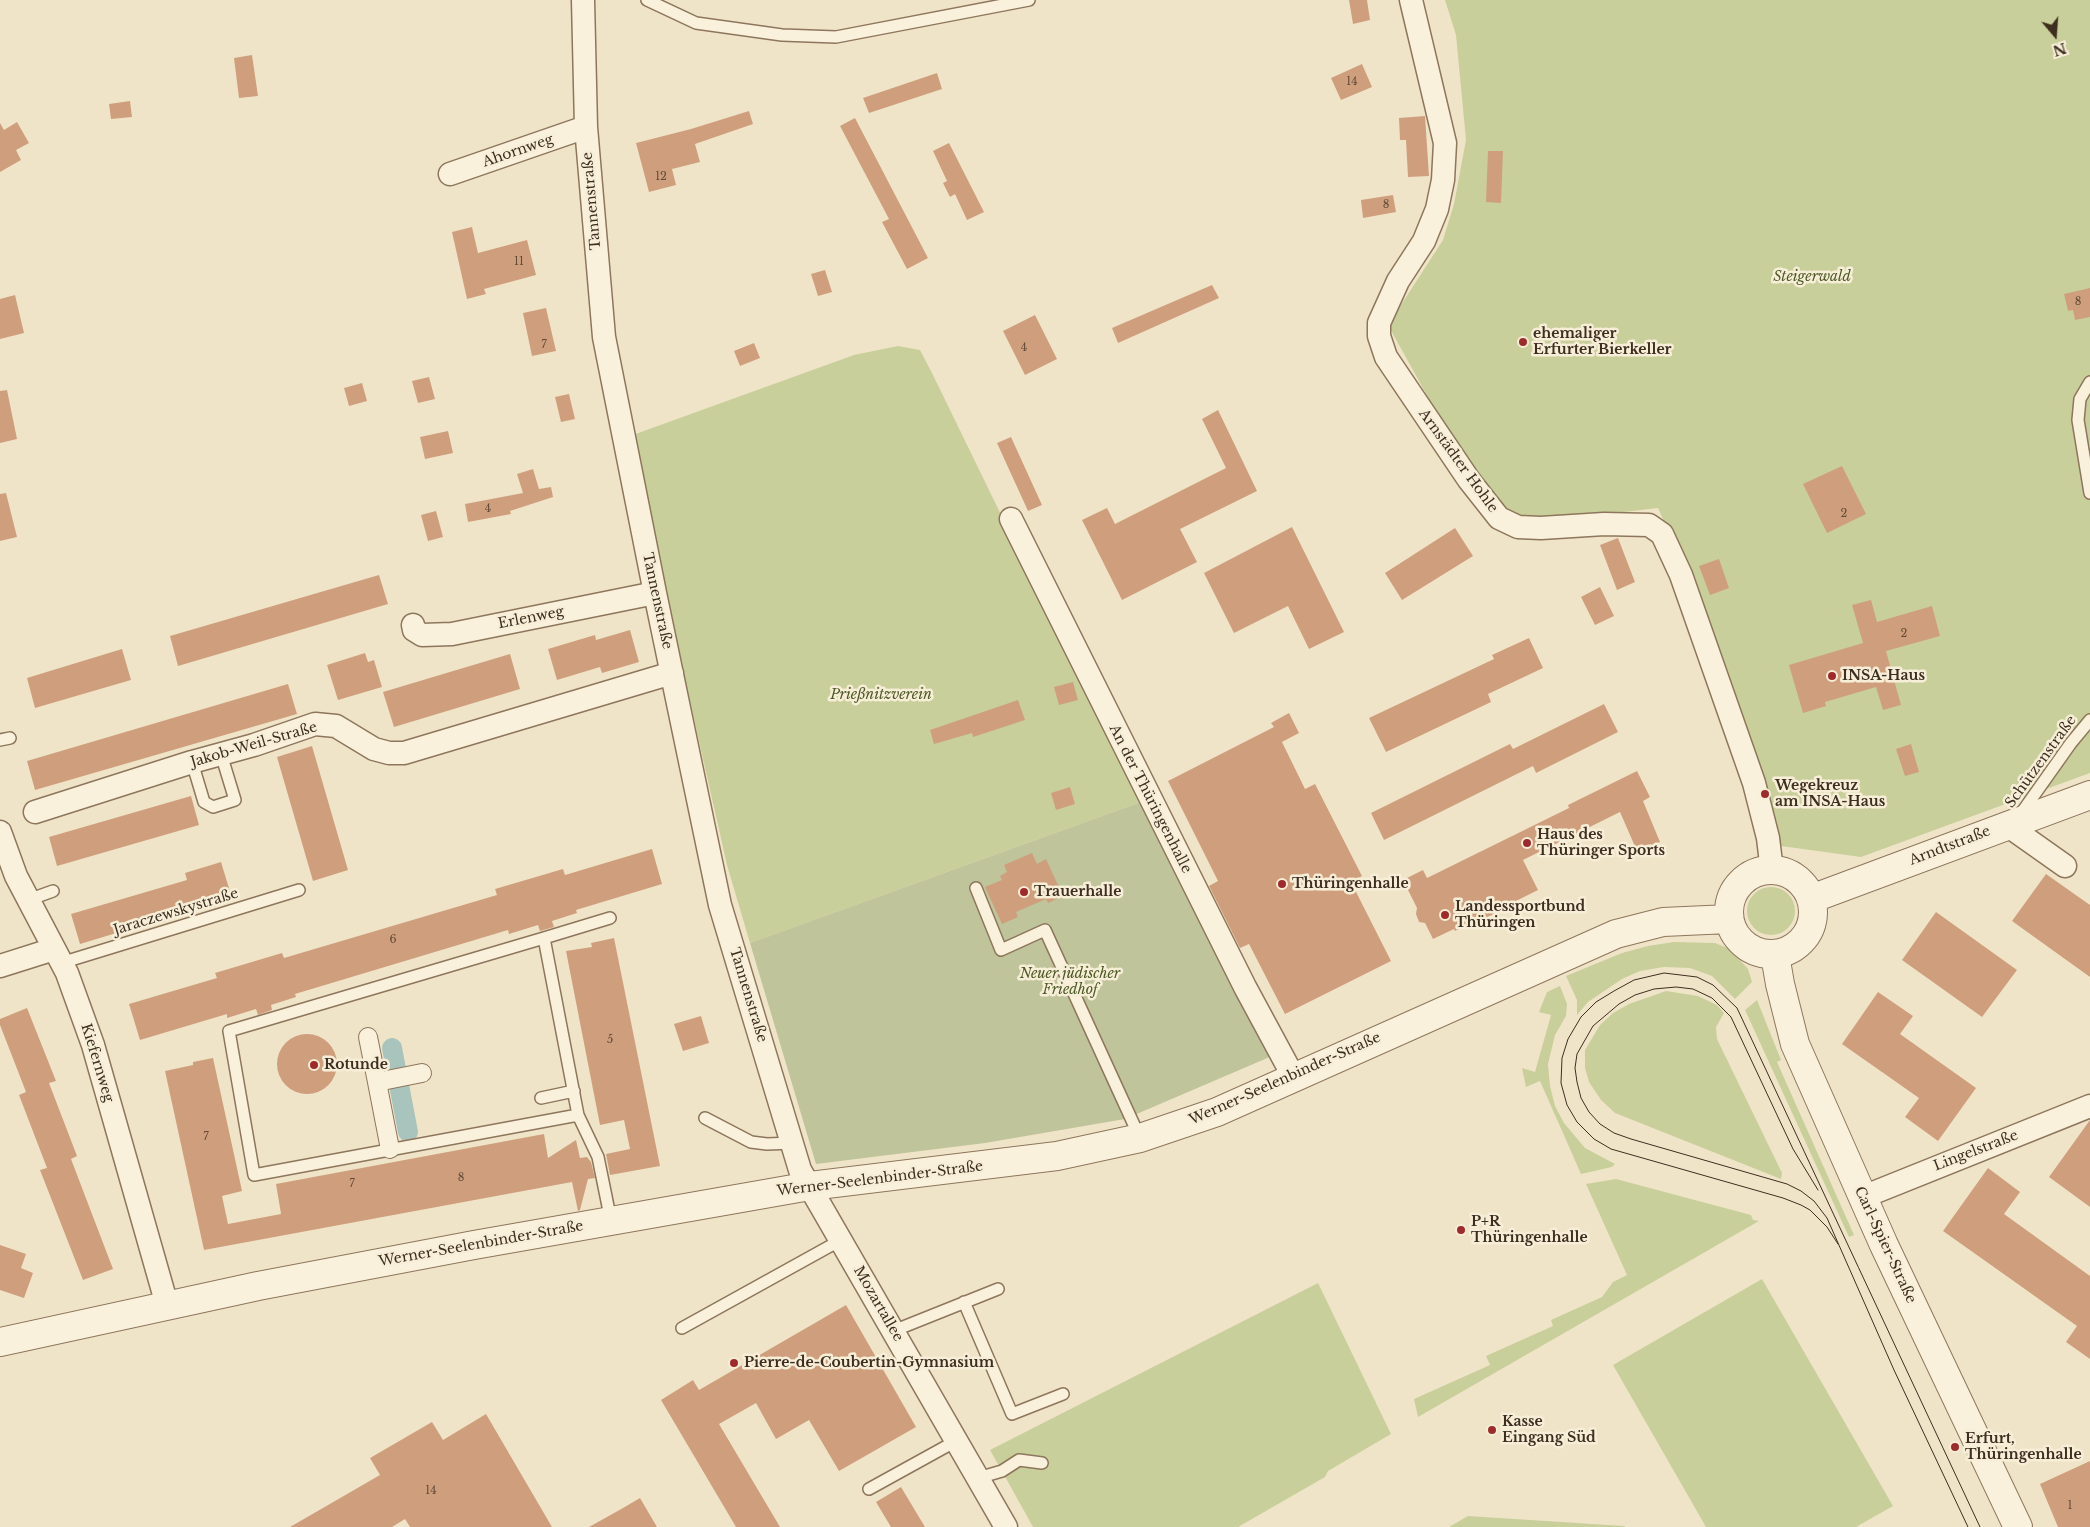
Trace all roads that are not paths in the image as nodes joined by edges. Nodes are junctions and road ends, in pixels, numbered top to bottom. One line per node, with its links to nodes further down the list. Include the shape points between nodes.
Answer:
1 (583, 0): 5 (street, Tannenstraße)
2 (647, 0): 3 (lane, via 696,23 782,35 836,37)
3 (1029, 0)
4 (1411, 0): 21 (street, Arnstädter Hohle, via 1445,143 1444,180 1437,210 1424,240 1398,281 1379,323 1379,336 1386,358 1469,480 1499,518 1518,527 1650,525 1662,534 1681,575 1754,782)
5 (586, 127): 6 (street, Ahornweg); 10 (street, Tannenstraße, via 604,337)
6 (450, 174)
7 (2089, 383): 8 (lane, via 2080,399 2078,420)
8 (2090, 493)
9 (1011, 519): 35 (street, An der Thüringenhalle, via 1244,987)
10 (655, 593): 11 (street, Erlenweg, via 452,634 422,635 414,630); 12 (street, Tannenstraße)
11 (413, 625)
12 (672, 673): 14 (street, Jakob-Weil-Straße, via 404,753 374,750 336,726 315,724); 43 (street, Tannenstraße, via 720,905)
13 (2090, 720): 18 (lane, Schützenstraße)
14 (221, 754): 15 (street, Jakob-Weil-Straße); 15 (lane, via 235,800 213,808 204,802)
15 (192, 762): 17 (street, Jakob-Weil-Straße)
16 (2090, 795): 18 (street, Arndtstraße)
17 (35, 812)
18 (2011, 823): 20 (street); 26 (street, Arndtstraße)
19 (0, 832): 25 (street, Kiefernweg)
20 (2065, 866)
21 (1772, 870): 26 (street, via 1797,879); 28 (street, via 1756,873 1743,881 1734,892)
22 (976, 888): 42 (lane, via 1001,950 1045,930)
23 (299, 890): 31 (lane, Jaraczewskystraße)
24 (53, 891): 25 (lane)
25 (28, 900): 31 (street, Kiefernweg)
26 (1812, 900): 30 (street, via 1814,917 1810,931 1801,943)
27 (610, 918): 29 (lane)
28 (1729, 919): 30 (street, via 1745,946); 35 (street, Werner-Seelenbinder-Straße, via 1662,922 1616,934)
29 (544, 938): 37 (lane); 44 (lane, via 229,1031 254,1175)
30 (1775, 955): 46 (street, Carl-Spier-Straße, via 1795,1044)
31 (57, 956): 32 (street); 51 (street, Kiefernweg, via 67,974 93,1045)
32 (0, 966)
33 (368, 1037): 36 (street)
34 (422, 1073): 36 (street)
35 (1293, 1076): 42 (street, Werner-Seelenbinder-Straße, via 1217,1112)
36 (377, 1082): 44 (street)
37 (574, 1091): 38 (lane); 40 (lane)
38 (541, 1098)
39 (2090, 1106): 46 (street, Lingelstraße)
40 (578, 1115): 44 (lane); 47 (lane, via 598,1157)
41 (705, 1118): 43 (lane, via 751,1142)
42 (1140, 1138): 45 (street, Werner-Seelenbinder-Straße, via 1057,1156)
43 (793, 1143): 45 (street, Tannenstraße, via 800,1170)
44 (390, 1149)
45 (810, 1186): 47 (street, Werner-Seelenbinder-Straße); 48 (street, Mozartallee)
46 (1863, 1197): 61 (street, Carl-Spier-Straße)
47 (611, 1221): 51 (street, Werner-Seelenbinder-Straße)
48 (841, 1240): 52 (lane); 53 (street, Mozartallee)
49 (998, 1289): 50 (lane)
50 (964, 1302): 53 (lane); 55 (lane, via 1012,1414)
51 (167, 1305): 54 (street, Werner-Seelenbinder-Straße)
52 (682, 1328)
53 (893, 1331): 56 (street, Mozartallee)
54 (0, 1342)
55 (1063, 1394)
56 (956, 1441): 58 (street, Mozartallee); 59 (lane)
57 (1042, 1463): 58 (lane, via 1019,1460 1002,1471)
58 (978, 1478): 60 (street, Mozartallee)
59 (868, 1489)
60 (1006, 1527)
61 (2018, 1527)

